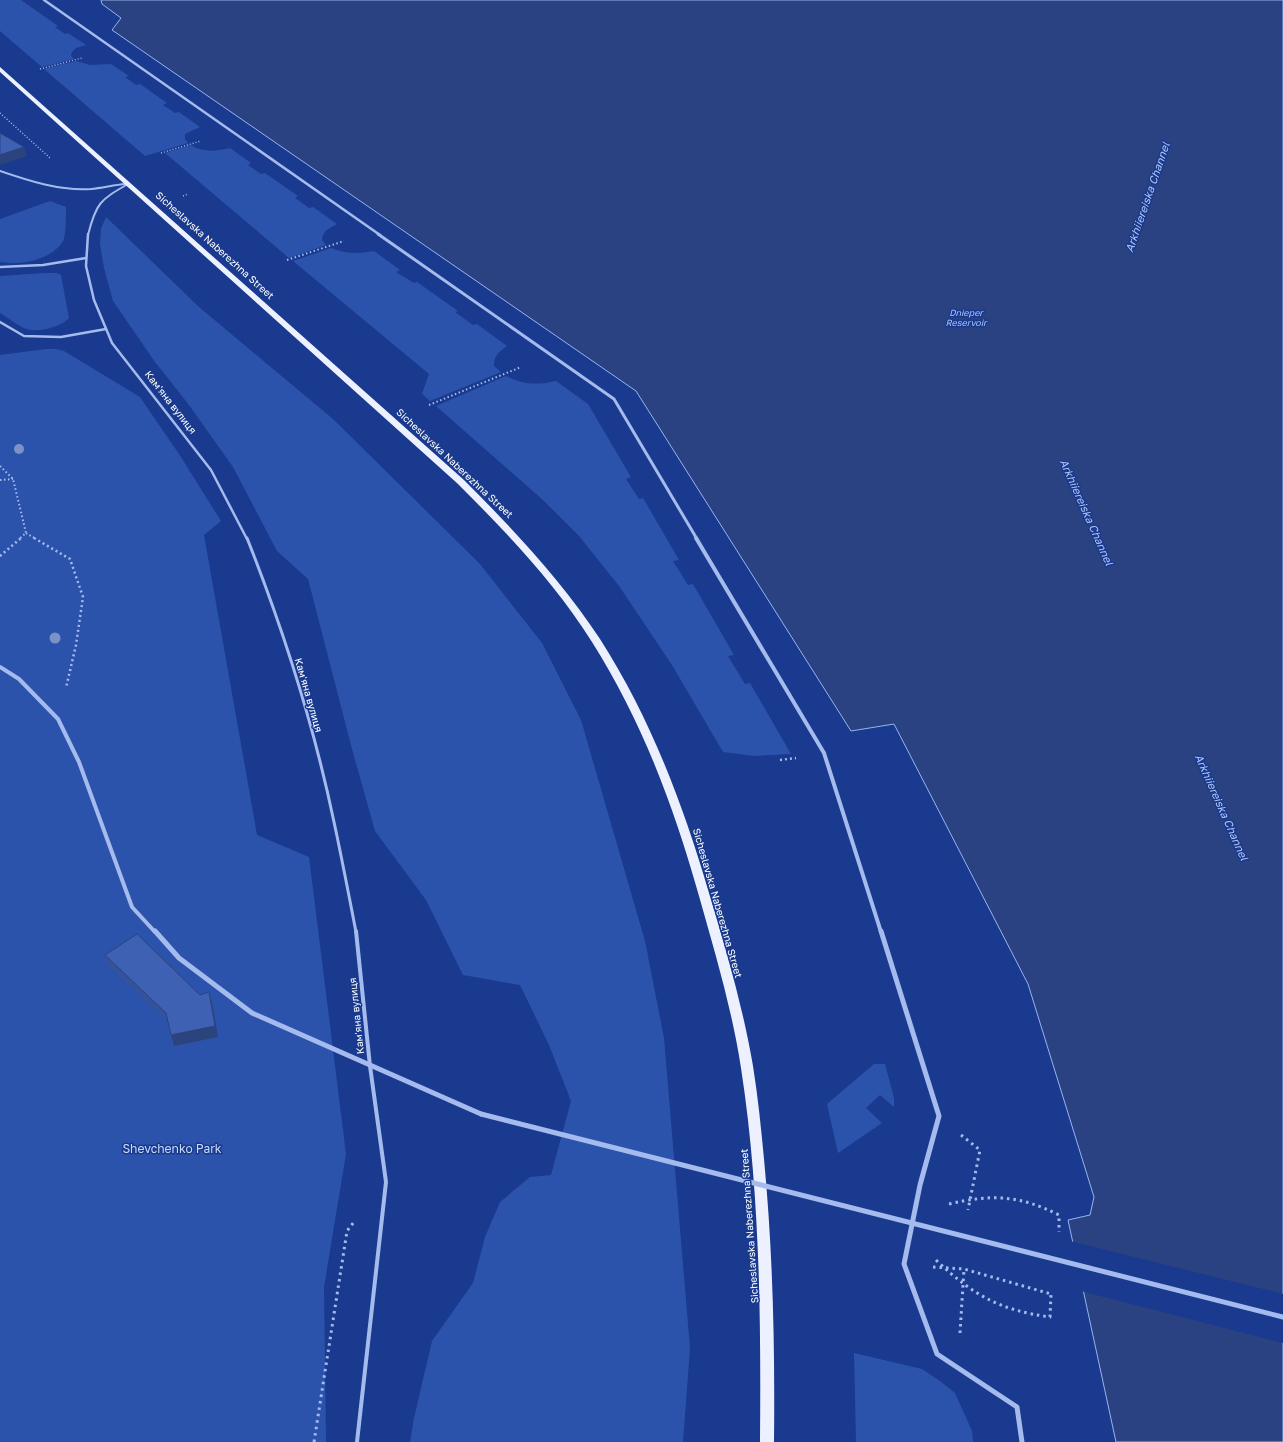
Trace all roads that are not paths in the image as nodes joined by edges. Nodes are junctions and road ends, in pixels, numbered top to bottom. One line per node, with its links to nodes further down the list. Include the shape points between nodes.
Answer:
1 (44, 0): 14 (street, via 614,399 824,753 939,1116 920,1185 904,1264 937,1354 1018,1407)
2 (0, 69): 4 (main road, Sicheslavska Naberezhna Street)
3 (0, 171): 4 (lane, via 25,181 63,188 91,189)
4 (128, 183): 5 (lane, Кам'яна вулиця, via 104,198 93,215 87,238); 13 (main road, Sicheslavska Naberezhna Street, via 450,472 517,539 573,606 598,644 643,724 661,764 696,863 745,1053 755,1129 763,1233 768,1346)
5 (86, 258): 6 (lane, via 49,266); 8 (lane, Кам'яна вулиця, via 94,300)
6 (0, 267)
7 (0, 322): 8 (lane, via 24,336 61,337)
8 (106, 329): 10 (lane, Кам'яна вулиця, via 112,343 211,470 244,530 272,602 305,710 334,821 358,942)
9 (0, 667): 10 (street, via 19,679 58,720 79,762 132,907 179,958 252,1013)
10 (370, 1066): 11 (street, Кам'яна вулиця, bridge, via 481,1114); 12 (lane, via 386,1182)
11 (1283, 1317)
12 (357, 1442)
13 (767, 1442)
14 (1022, 1442)

